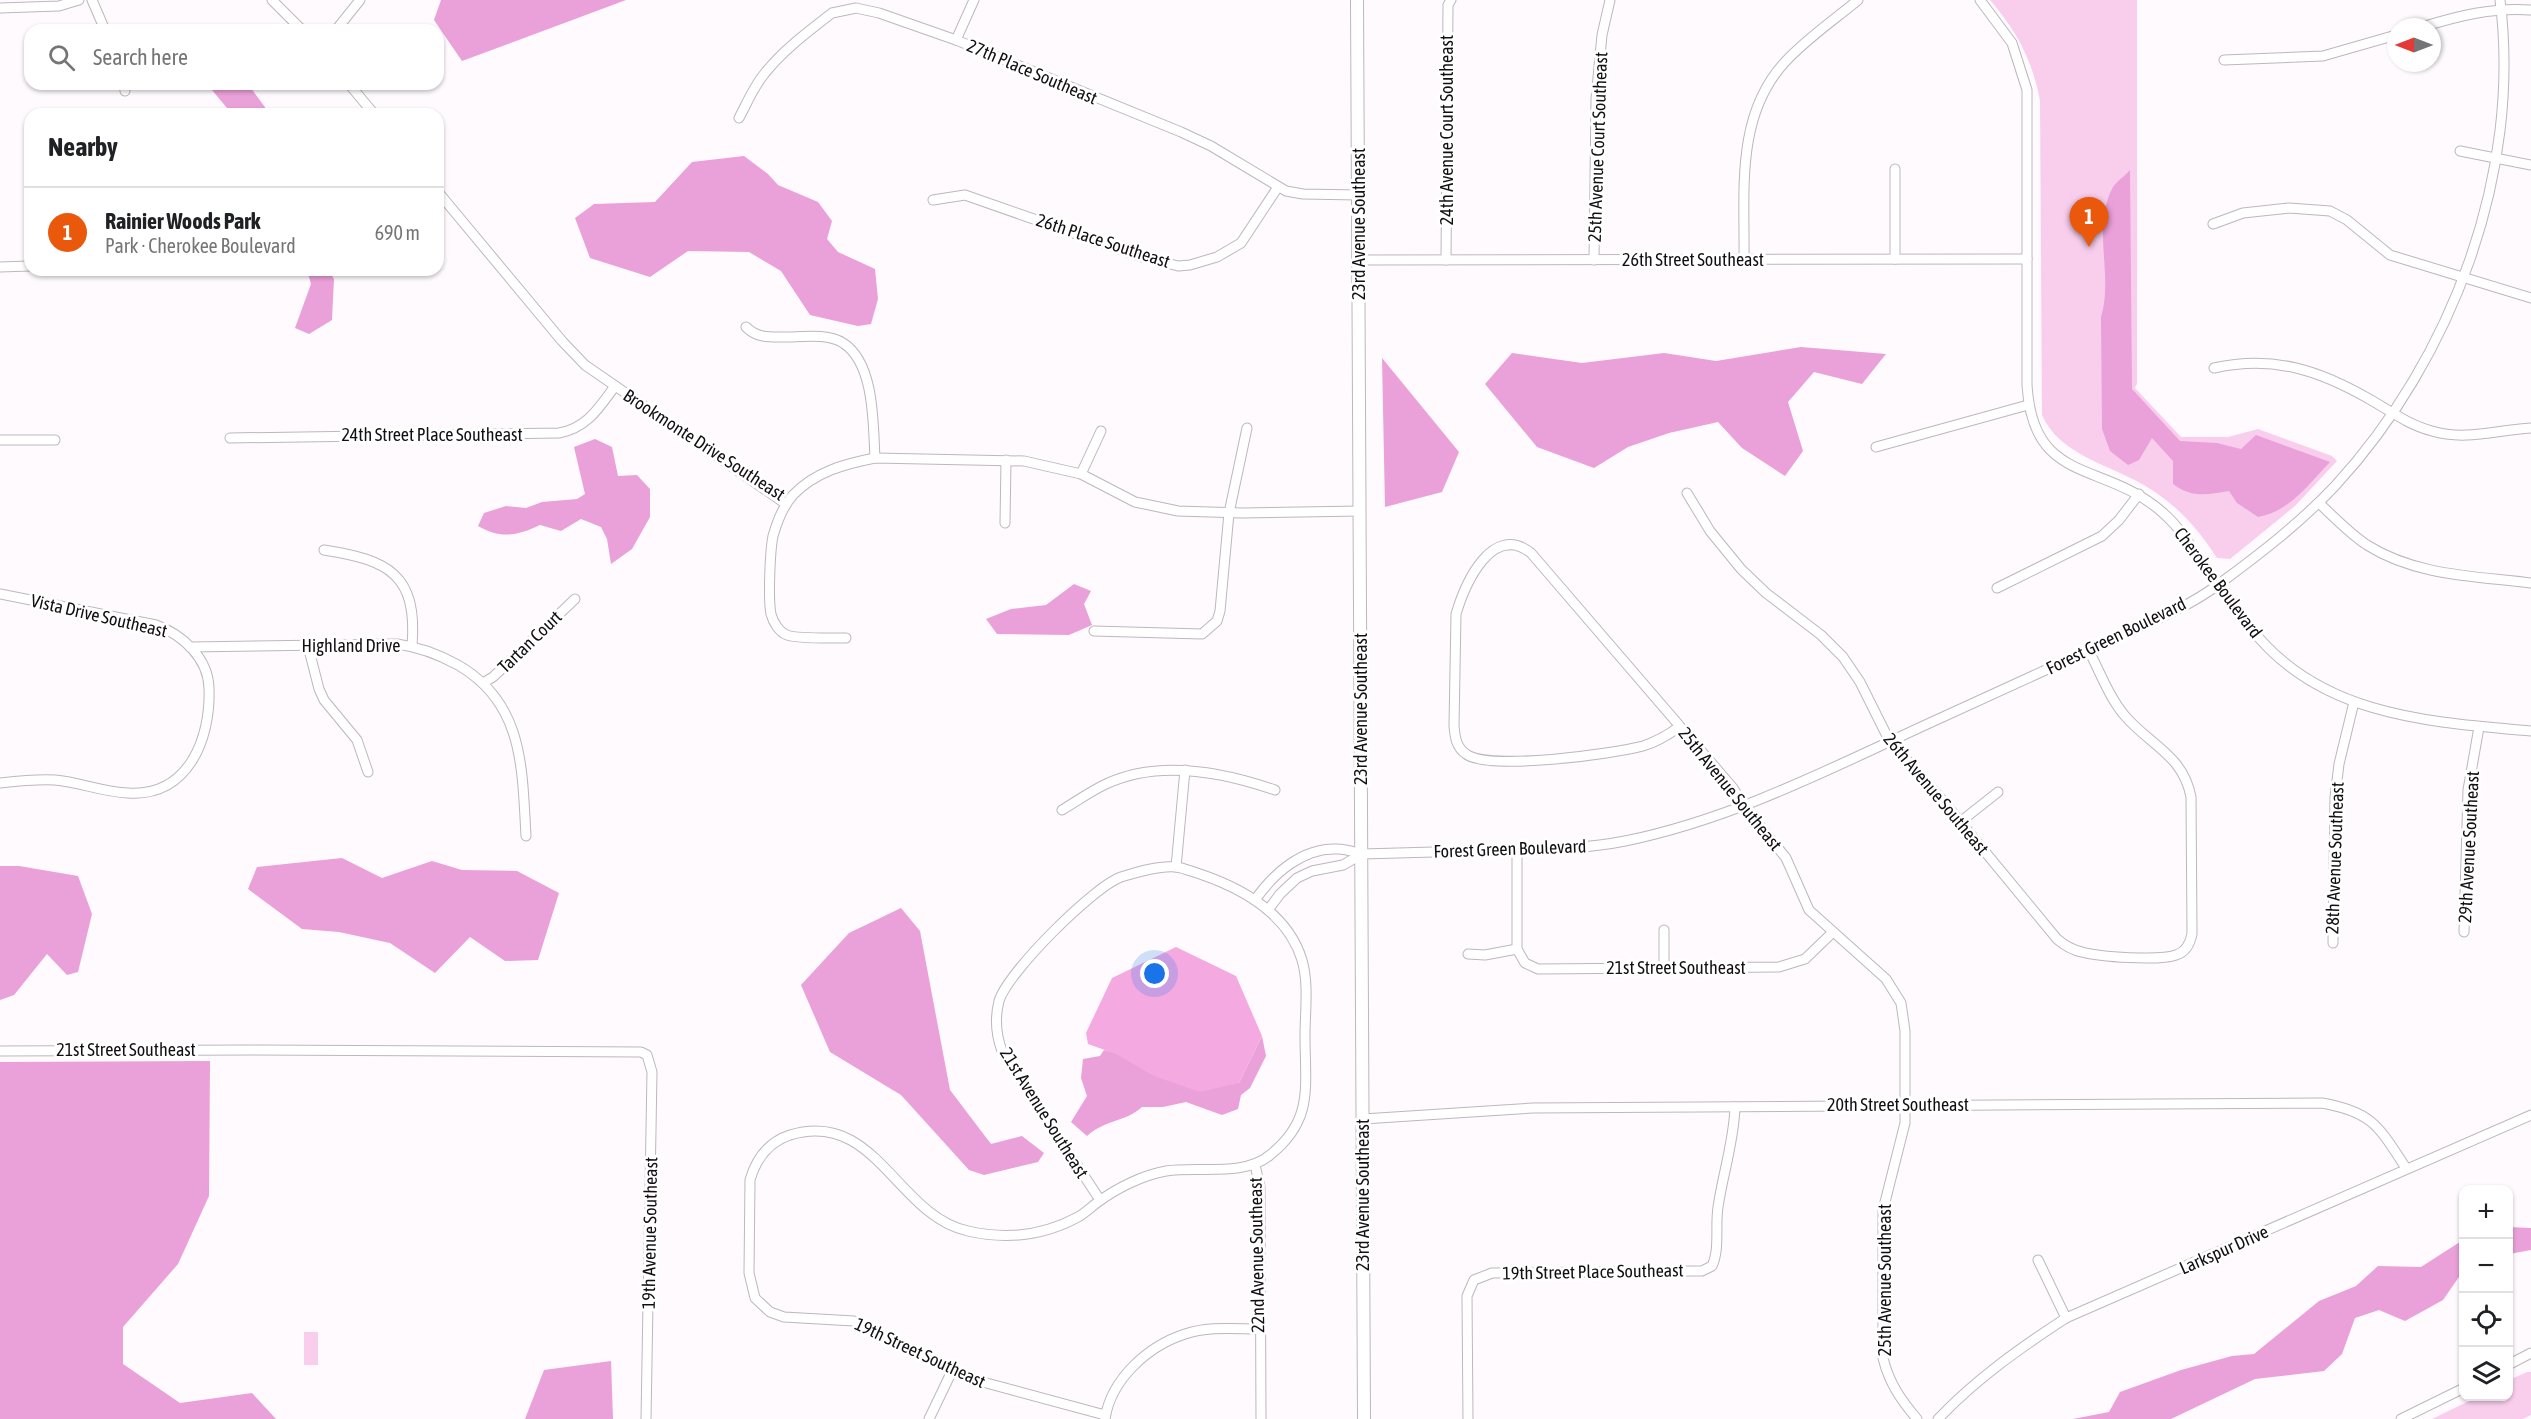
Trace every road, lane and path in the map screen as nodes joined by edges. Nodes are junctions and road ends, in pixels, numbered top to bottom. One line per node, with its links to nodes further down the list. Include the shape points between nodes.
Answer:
1 (79, 0): 12 (street, via 59,6)
2 (92, 0): 15 (street)
3 (272, 0): 16 (street)
4 (360, 0): 17 (street)
5 (974, 0): 19 (street)
6 (1357, 0): 29 (street, 23rd Avenue Southeast)
7 (1451, 0): 36 (street, 24th Avenue Court Southeast)
8 (1610, 0): 37 (street, 25th Avenue Court Southeast, via 1602,35 1596,99)
9 (1858, 0): 38 (street, via 1793,53 1763,93 1747,141)
10 (1980, 0): 34 (street, Cherokee Boulevard, via 2012,43 2027,90)
11 (2500, 5): 13 (street); 14 (street); 25 (street, Forest Green Boulevard, via 2503,77)
12 (0, 8)
13 (2531, 10)
14 (2441, 22)
15 (102, 24)
16 (296, 24)
17 (341, 24)
18 (2387, 38): 20 (street, via 2323,56)
19 (956, 40): 23 (street, 27th Place Southeast, via 864,9 838,10 765,72); 28 (street, 27th Place Southeast, via 1211,146)
20 (2224, 60)
21 (354, 90): 22 (street)
22 (369, 108)
23 (739, 118)
24 (2460, 151): 25 (street)
25 (2495, 159): 26 (street); 41 (street, Forest Green Boulevard, via 2486,205)
26 (2531, 165)
27 (1895, 169): 33 (street)
28 (1278, 187): 29 (street, 27th Place Southeast, via 1303,194); 31 (street, 26th Place Southeast, via 1241,243 1217,257 1178,266 965,195)
29 (1358, 195): 35 (street, 23rd Avenue Southeast)
30 (444, 199): 45 (street, Brookmonte Drive Southeast, via 562,341 585,365)
31 (933, 200)
32 (2213, 224): 41 (street, via 2243,213 2289,208 2330,211 2390,255)
33 (1895, 259): 34 (street, 26th Street Southeast); 38 (street, 26th Street Southeast)
34 (2027, 259): 46 (street, Cherokee Boulevard)
35 (1359, 260): 36 (street, 26th Street Southeast); 62 (street, 23rd Avenue Southeast)
36 (1446, 260): 37 (street, 26th Street Southeast)
37 (1594, 260): 38 (street, 26th Street Southeast)
38 (1744, 260)
39 (24, 266): 40 (street)
40 (0, 267)
41 (2463, 278): 42 (street); 47 (street, Forest Green Boulevard, via 2434,345)
42 (2531, 298)
43 (746, 327): 55 (street, via 759,336 835,340 852,351 870,389)
44 (2214, 368): 47 (street, via 2260,362 2300,368 2336,381)
45 (615, 386): 51 (street, 24th Street Place Southeast, via 594,416 559,433); 61 (street, Brookmonte Drive Southeast)
46 (2028, 405): 54 (street); 59 (street, Cherokee Boulevard, via 2034,429 2044,446 2060,459)
47 (2393, 413): 49 (street, via 2418,426 2451,435); 60 (street, Forest Green Boulevard, via 2355,464)
48 (1247, 428): 63 (street)
49 (2531, 428)
50 (1101, 431): 57 (street)
51 (230, 438)
52 (0, 440): 53 (street)
53 (55, 440)
54 (1876, 447)
55 (875, 458): 56 (street, Brookmonte Drive Southeast); 61 (street, Brookmonte Drive Southeast, via 824,472)
56 (1006, 460): 57 (street, Brookmonte Drive Southeast); 64 (street)
57 (1081, 474): 63 (street, Brookmonte Drive Southeast, via 1148,505 1178,511)
58 (1687, 493): 82 (street, 26th Avenue Southeast, via 1710,531 1741,569 1821,634 1842,657 1860,682)
59 (2139, 494): 67 (street, Cherokee Boulevard, via 2183,533); 68 (street, via 2102,536)
60 (2319, 503): 66 (street, via 2365,543 2405,564); 67 (street, Forest Green Boulevard)
61 (786, 504): 72 (street, via 773,538 771,614 778,629 788,636)
62 (1360, 511): 63 (street, Brookmonte Drive Southeast); 93 (street, 23rd Avenue Southeast)
63 (1229, 513): 71 (street, via 1220,611 1212,627 1202,634)
64 (1005, 523)
65 (324, 550): 74 (street, via 357,555 392,572 411,604)
66 (2531, 583)
67 (2218, 585): 76 (street, Forest Green Boulevard); 78 (street, Cherokee Boulevard, via 2276,656 2306,679)
68 (1997, 588)
69 (0, 594): 75 (street, Vista Drive Southeast, via 156,625 172,631)
70 (575, 599): 77 (street, Tartan Court)
71 (1094, 631)
72 (846, 638)
73 (308, 646): 74 (street, Highland Drive); 75 (street, Highland Drive); 84 (street, via 322,695 357,740)
74 (412, 646): 77 (street, Highland Drive, via 439,654)
75 (190, 647): 85 (street, Vista Drive Southeast, via 207,672 210,700 204,740 181,774 159,787 137,793 55,780)
76 (2089, 651): 82 (street, Forest Green Boulevard); 90 (street, 26th Avenue Southeast, via 2114,701 2176,762 2188,784 2190,944 2178,955 2167,957 2084,953 2062,944)
77 (483, 682): 91 (street, Highland Drive, via 506,713 516,739)
78 (2354, 702): 80 (street, Cherokee Boulevard, via 2386,712); 100 (street, 28th Avenue Southeast, via 2335,797)
79 (1679, 727): 79 (street, 25th Avenue Southeast, via 1531,553 1507,544 1485,556 1456,614 1454,726 1460,749 1487,760 1573,757 1644,745); 88 (street, 25th Avenue Southeast)
80 (2479, 727): 81 (street, Cherokee Boulevard); 98 (street, 29th Avenue Southeast, via 2468,790)
81 (2531, 731)
82 (1889, 740): 88 (street, Forest Green Boulevard); 90 (street, 26th Avenue Southeast)
83 (1185, 770): 86 (street, via 1246,780); 89 (street, via 1116,780); 94 (street)
84 (368, 772)
85 (0, 783)
86 (1275, 790)
87 (1998, 792): 90 (street)
88 (1744, 806): 92 (street, Forest Green Boulevard, via 1623,842 1578,849); 99 (street, 25th Avenue Southeast, via 1786,858 1809,910)
89 (1062, 810)
90 (1960, 822)
91 (526, 836)
92 (1517, 850): 93 (street, Forest Green Boulevard); 101 (street)
93 (1362, 854): 95 (street, via 1337,849 1299,858 1267,883); 96 (street, via 1342,865 1297,878); 109 (street, 23rd Avenue Southeast)
94 (1176, 867): 95 (street, 22nd Avenue Southeast, via 1203,875); 112 (street, 21st Avenue Southeast, via 1118,878 1081,906 1021,967 999,1002 998,1040 1006,1059)
95 (1254, 900): 96 (street, 22nd Avenue Southeast)
96 (1268, 910): 110 (street, 22nd Avenue Southeast, via 1290,935 1303,964 1304,1103 1299,1124 1291,1136)
97 (1664, 930): 103 (street)
98 (2464, 932)
99 (1832, 933): 103 (street, 21st Street Southeast, via 1805,959 1787,966); 106 (street, 25th Avenue Southeast, via 1886,979 1900,1003 1905,1031)
100 (2333, 943)
101 (1516, 949): 102 (street); 103 (street, 21st Street Southeast, via 1525,963 1538,969)
102 (1468, 954)
103 (1664, 968)
104 (0, 1051): 105 (street, 21st Street Southeast)
105 (641, 1052): 121 (street, 19th Avenue Southeast, via 647,1055 652,1067)
106 (1905, 1105): 107 (street, 20th Street Southeast); 111 (street, 20th Street Southeast, via 2322,1102 2345,1107 2369,1119); 126 (street, 25th Avenue Southeast, via 1904,1136 1882,1210 1883,1358 1899,1398)
107 (1735, 1107): 109 (street, 20th Street Southeast, via 1533,1108); 125 (street, 19th Street Place Southeast, via 1712,1266 1702,1271 1492,1274 1474,1280 1467,1296)
108 (2531, 1115): 111 (street, Larkspur Drive)
109 (1363, 1119): 124 (street, 23rd Avenue Southeast)
110 (1254, 1165): 112 (street, via 1167,1171 1143,1178); 115 (street, 22nd Avenue Southeast, via 1260,1187)
111 (2406, 1168): 114 (street, Larkspur Drive)
112 (1100, 1200): 118 (street, 19th Street Southeast, via 1080,1216 1034,1234 970,1232 927,1211 872,1155 844,1136 825,1131 801,1132 778,1139 768,1148 757,1161 750,1180 749,1273 759,1302 777,1316 854,1321)
113 (2038, 1260): 114 (street)
114 (2066, 1318): 127 (street, Larkspur Drive, via 1972,1385)
115 (1259, 1329): 120 (street, 19th Street Southeast, via 1193,1332 1163,1345 1135,1364 1124,1377); 123 (street, 22nd Avenue Southeast)
116 (2531, 1353): 117 (street)
117 (2513, 1362)
118 (952, 1371): 120 (street, 19th Street Southeast); 122 (street)
119 (2459, 1390): 128 (street)
120 (1105, 1417)
121 (646, 1419)
122 (929, 1419)
123 (1261, 1419)
124 (1364, 1419)
125 (1467, 1419)
126 (1917, 1419)
127 (1938, 1419)
128 (2401, 1419)

